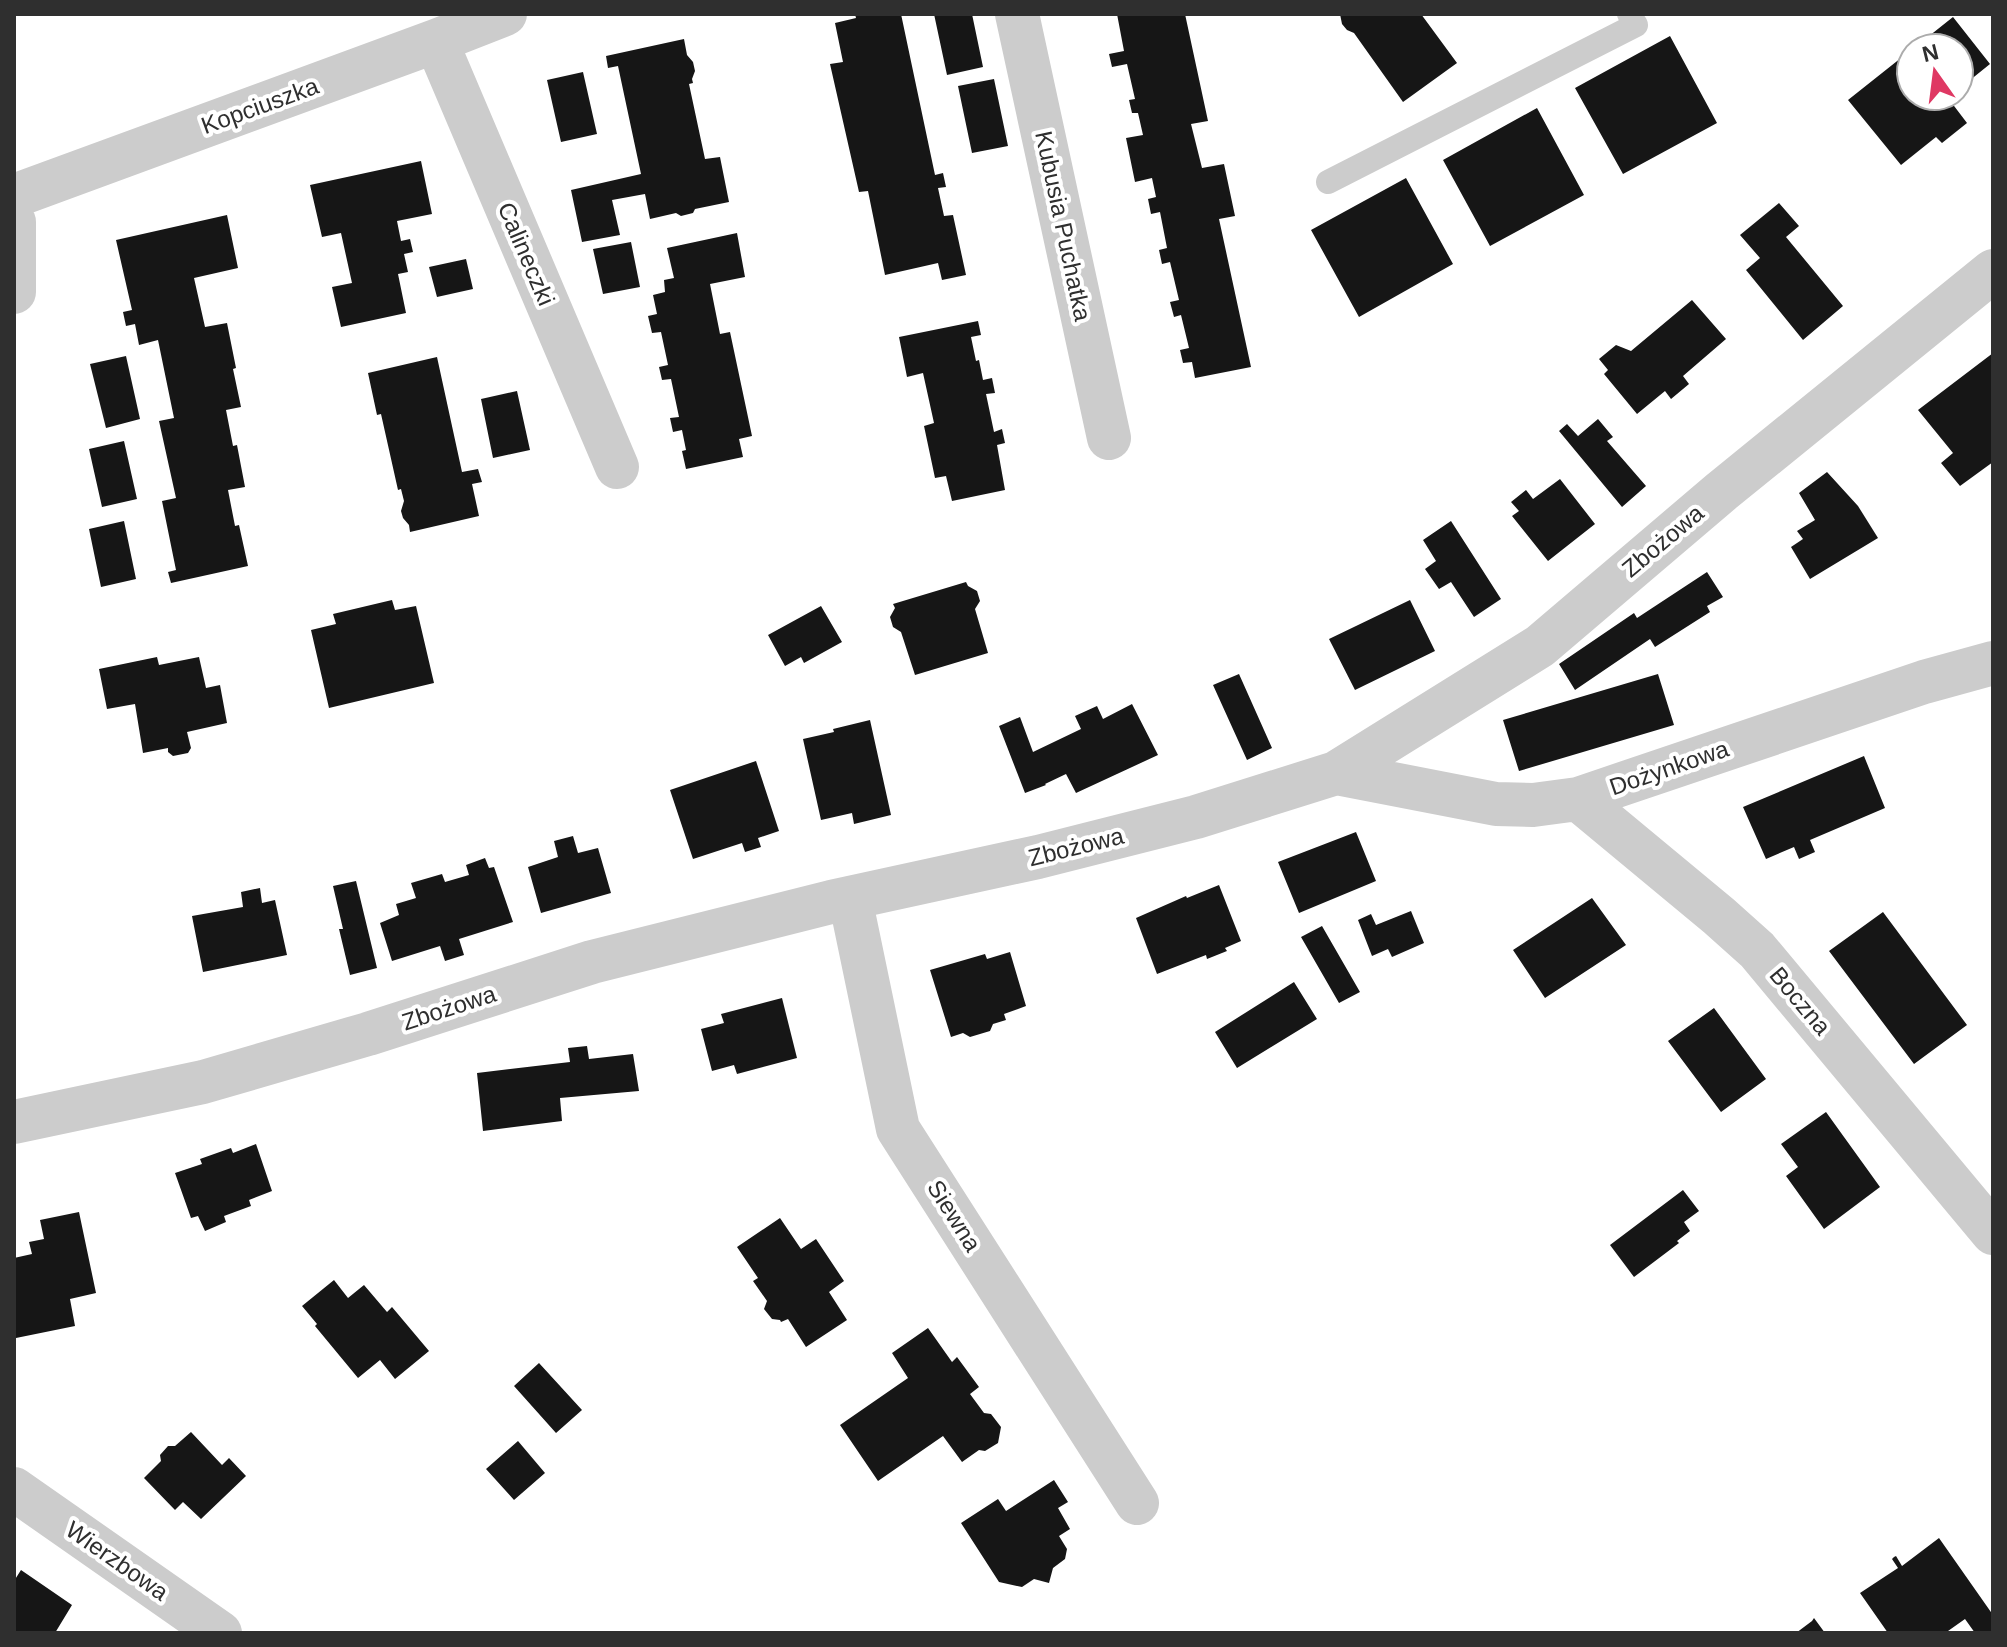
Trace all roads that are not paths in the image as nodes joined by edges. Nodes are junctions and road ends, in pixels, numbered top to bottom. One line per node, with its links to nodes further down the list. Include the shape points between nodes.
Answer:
1 (505, 14): 4 (street, Kopciuszka)
2 (1017, 14): 10 (street, Kubusia Puchatka)
3 (1629, 14): 5 (lane, via 1636,25)
4 (436, 41): 6 (street, Kopciuszka); 11 (street, Calineczki)
5 (1328, 182)
6 (14, 196)
7 (14, 222): 9 (street)
8 (1993, 271): 13 (street, Zbożowa, via 1540,646)
9 (14, 292)
10 (1109, 438)
11 (617, 467)
12 (1993, 663): 14 (street, Dożynkowa)
13 (1336, 773): 14 (street, Dożynkowa, via 1496,804); 15 (street, Zbożowa, via 1182,820)
14 (1578, 799): 17 (street, Boczna, via 1757,950)
15 (850, 898): 16 (street, Zbożowa, via 592,962 203,1082); 19 (street, Siewna, via 898,1129)
16 (14, 1122)
17 (1993, 1233)
18 (14, 1489): 20 (street, Wierzbowa)
19 (1137, 1503)
20 (220, 1633)

